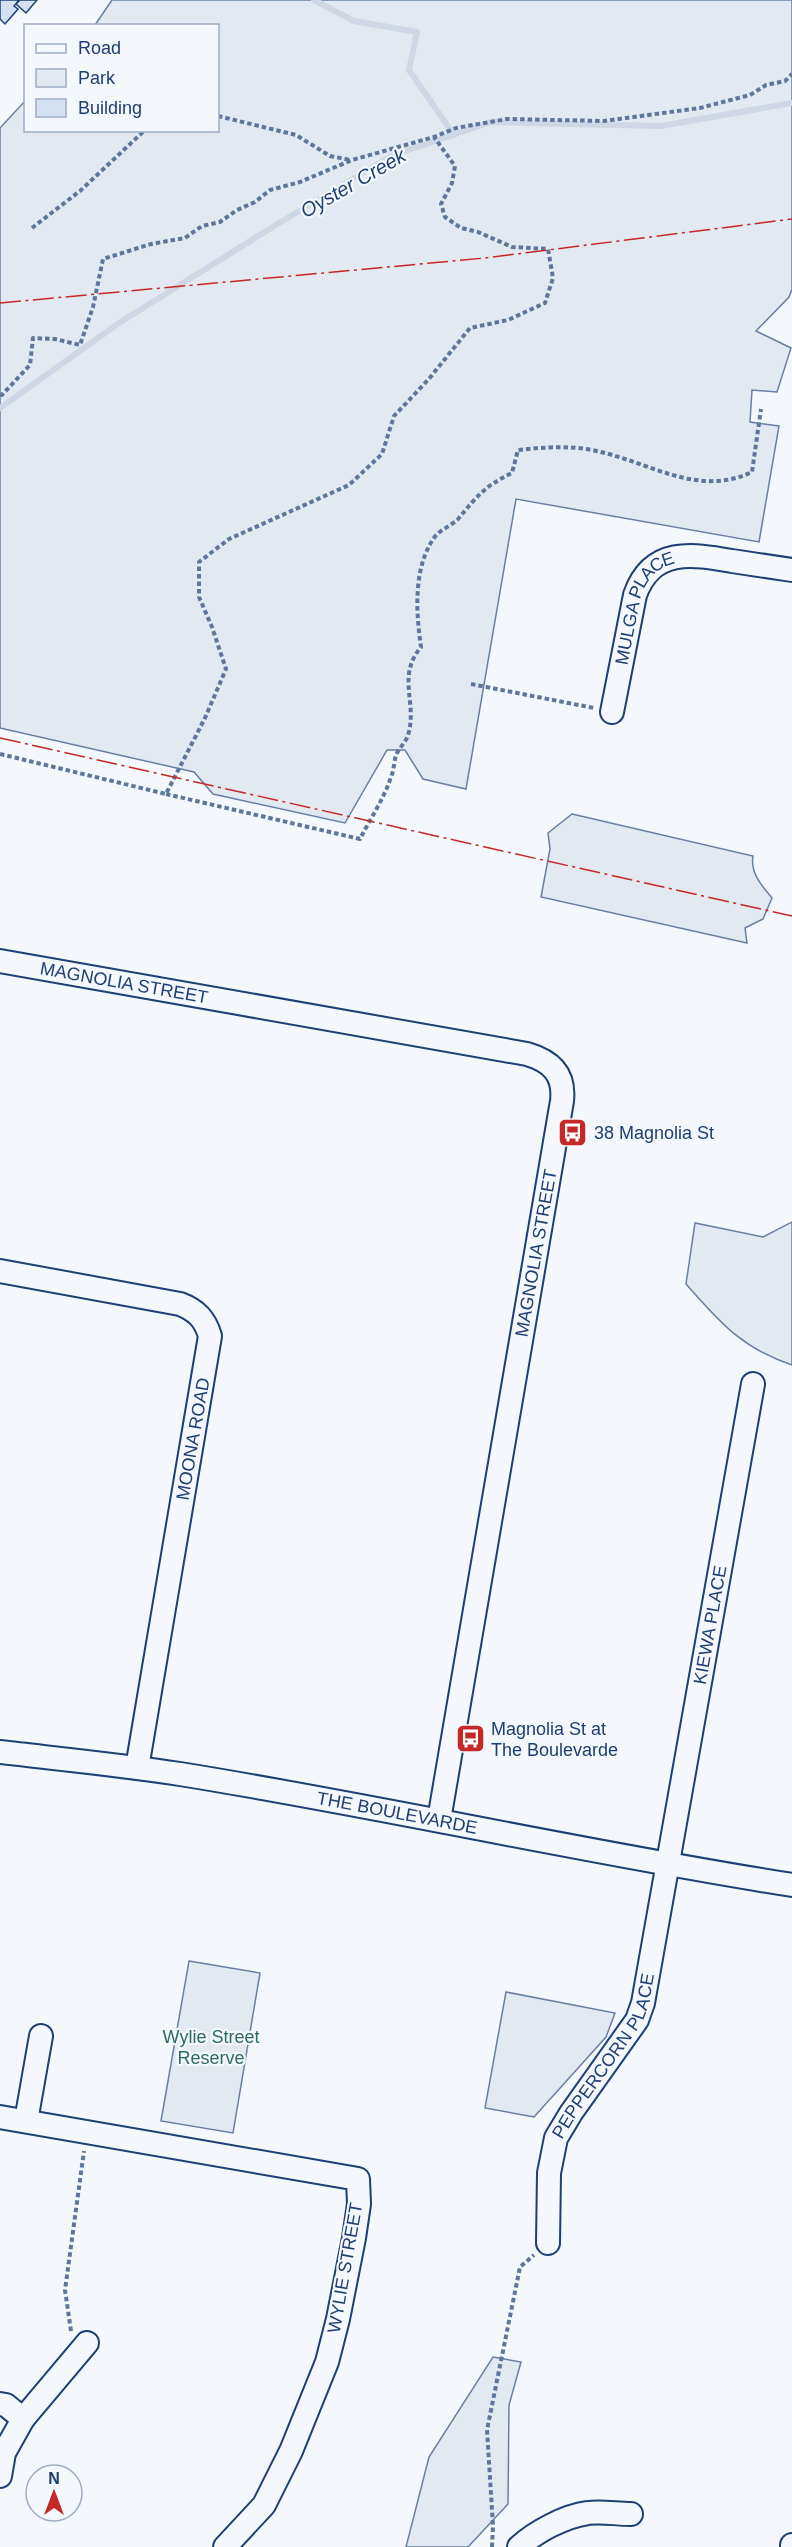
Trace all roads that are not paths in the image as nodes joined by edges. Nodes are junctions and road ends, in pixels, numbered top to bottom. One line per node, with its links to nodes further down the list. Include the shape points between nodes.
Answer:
1 (792, 570): 2 (street, MULGA PLACE, via 694,555 673,558 650,570 635,595)
2 (612, 712)
3 (0, 961): 8 (street, MAGNOLIA STREET, via 527,1054 541,1058 558,1073 562,1101)
4 (0, 1271): 7 (street, MOONA ROAD, via 180,1304 200,1316 210,1336)
5 (753, 1384): 9 (street, KIEWA PLACE)
6 (0, 1752): 7 (street, THE BOULEVARDE)
7 (137, 1768): 8 (street, THE BOULEVARDE)
8 (439, 1820): 9 (street, THE BOULEVARDE)
9 (668, 1865): 10 (street, THE BOULEVARDE); 14 (street, PEPPERCORN PLACE, via 637,2020 556,2138 549,2173)
10 (792, 1885)
11 (41, 2036): 13 (street)
12 (0, 2117): 13 (street, WYLIE STREET)
13 (26, 2121): 20 (street, WYLIE STREET, via 358,2179 354,2238 327,2362 264,2505)
14 (548, 2243)
15 (81, 2349): 17 (street)
16 (0, 2404): 17 (street)
17 (22, 2419): 18 (street, via 4,2453)
18 (0, 2476)
19 (631, 2514): 21 (street, via 588,2513 570,2518)
20 (225, 2547)
21 (519, 2547)

